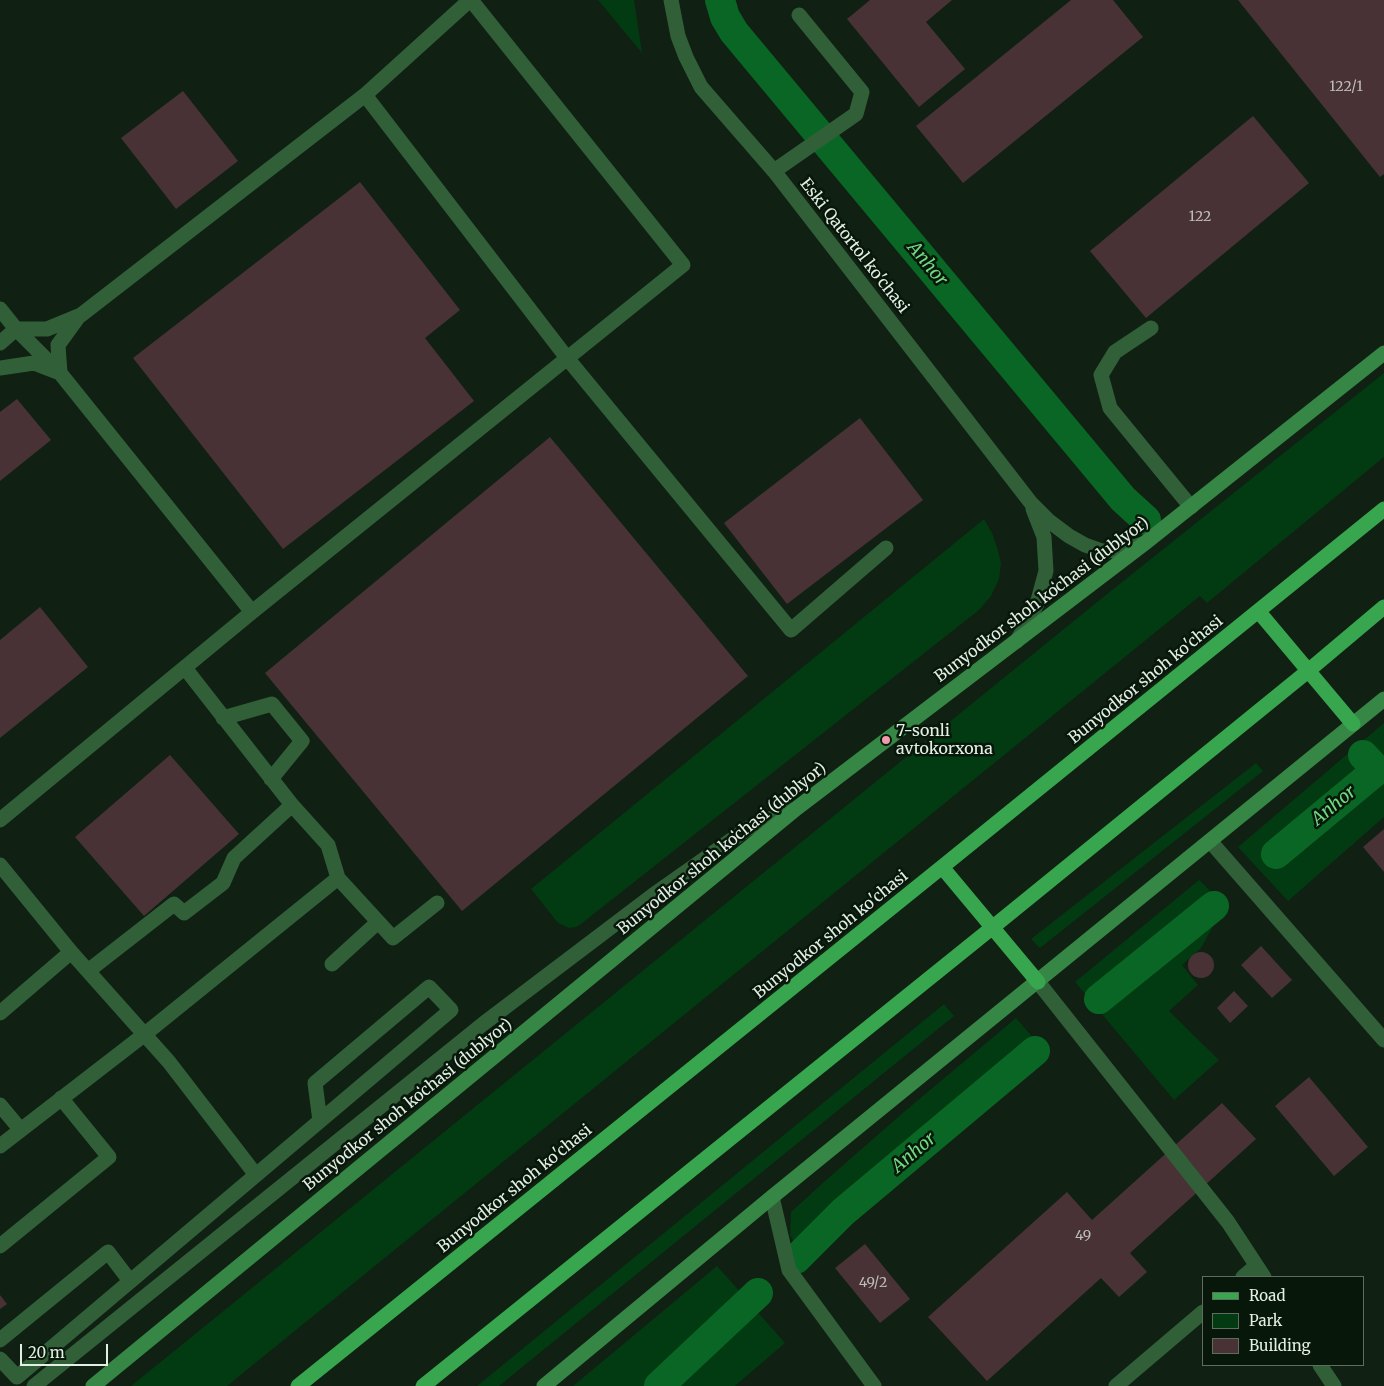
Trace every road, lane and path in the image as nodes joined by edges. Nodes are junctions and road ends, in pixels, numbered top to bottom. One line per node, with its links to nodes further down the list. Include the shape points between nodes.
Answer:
1 (470, 0): 4 (street); 12 (street, via 683,265)
2 (671, 0): 5 (street, Eski Qatortol ko'chasi, via 681,43 701,87)
3 (798, 15): 5 (street, via 862,92 856,114)
4 (365, 95): 7 (street); 12 (street)
5 (774, 171): 15 (street, Eski Qatortol ko'chasi)
6 (0, 310): 9 (street)
7 (81, 315): 9 (street, via 47,330); 14 (street, via 58,345)
8 (1152, 328): 16 (street, via 1115,352 1101,375 1110,408)
9 (16, 329): 10 (street); 14 (street)
10 (0, 342)
11 (1384, 353): 16 (street, Bunyodkor shoh koʻchasi (dublyor))
12 (567, 358): 19 (street, via 790,630); 21 (street)
13 (0, 368): 14 (street, via 34,363)
14 (60, 373): 21 (street)
15 (1031, 503): 18 (street, Eski Qatortol ko'chasi, via 1055,526 1085,545 1102,551 1124,550); 23 (street, Eski Qatortol ko'chasi, via 1044,537 1046,571 1037,604)
16 (1191, 507): 18 (street, Bunyodkor shoh koʻchasi (dublyor))
17 (1384, 509): 22 (main road, Bunyodkor shoh ko'chasi)
18 (1145, 543): 23 (street, Bunyodkor shoh koʻchasi (dublyor))
19 (886, 548)
20 (1384, 607): 25 (main road)
21 (252, 612): 24 (street)
22 (1258, 612): 25 (main road); 35 (main road, Bunyodkor shoh ko'chasi)
23 (1017, 641): 31 (street, Bunyodkor shoh koʻchasi (dublyor))
24 (185, 668): 27 (street); 32 (street)
25 (1308, 671): 28 (main road); 39 (main road)
26 (1384, 699): 28 (street)
27 (224, 718): 29 (street); 29 (street, via 272,704 302,741)
28 (1353, 724): 33 (street)
29 (271, 779): 30 (street)
30 (292, 805): 36 (street, via 328,844); 42 (street, via 234,858 224,883 184,913 174,904)
31 (798, 808): 62 (street, via 747,829 652,896 483,1024); 63 (street, Bunyodkor shoh koʻchasi (dublyor))
32 (0, 820)
33 (1210, 841): 43 (street); 46 (street)
34 (0, 865): 40 (street)
35 (942, 867): 39 (main road); 64 (main road, Bunyodkor shoh ko'chasi)
36 (338, 878): 38 (street); 45 (street)
37 (437, 903): 38 (street, via 393,938)
38 (378, 922): 41 (street)
39 (993, 927): 43 (main road); 65 (main road)
40 (72, 952): 42 (street); 44 (street)
41 (332, 964)
42 (88, 971): 45 (street)
43 (1038, 982): 53 (street); 55 (street, via 1228,1222)
44 (0, 1013)
45 (144, 1034): 47 (street); 52 (street)
46 (1384, 1040)
47 (61, 1098): 50 (street); 54 (street, via 110,1157)
48 (0, 1105): 50 (street)
49 (320, 1120): 49 (street, via 451,1010 429,987 315,1083); 52 (street)
50 (20, 1129): 51 (street)
51 (0, 1146)
52 (256, 1175): 57 (street)
53 (772, 1198): 66 (street); 67 (street, via 789,1270)
54 (0, 1246)
55 (1260, 1272): 56 (street)
56 (1246, 1276)
57 (130, 1281): 59 (street, via 108,1252); 60 (street, via 17,1377)
58 (1202, 1313): 68 (street)
59 (0, 1340)
60 (0, 1359)
61 (1321, 1366): 69 (street)
62 (34, 1386)
63 (92, 1386)
64 (298, 1386)
65 (423, 1386)
66 (544, 1386)
67 (874, 1386)
68 (1116, 1386)
69 (1334, 1386)

